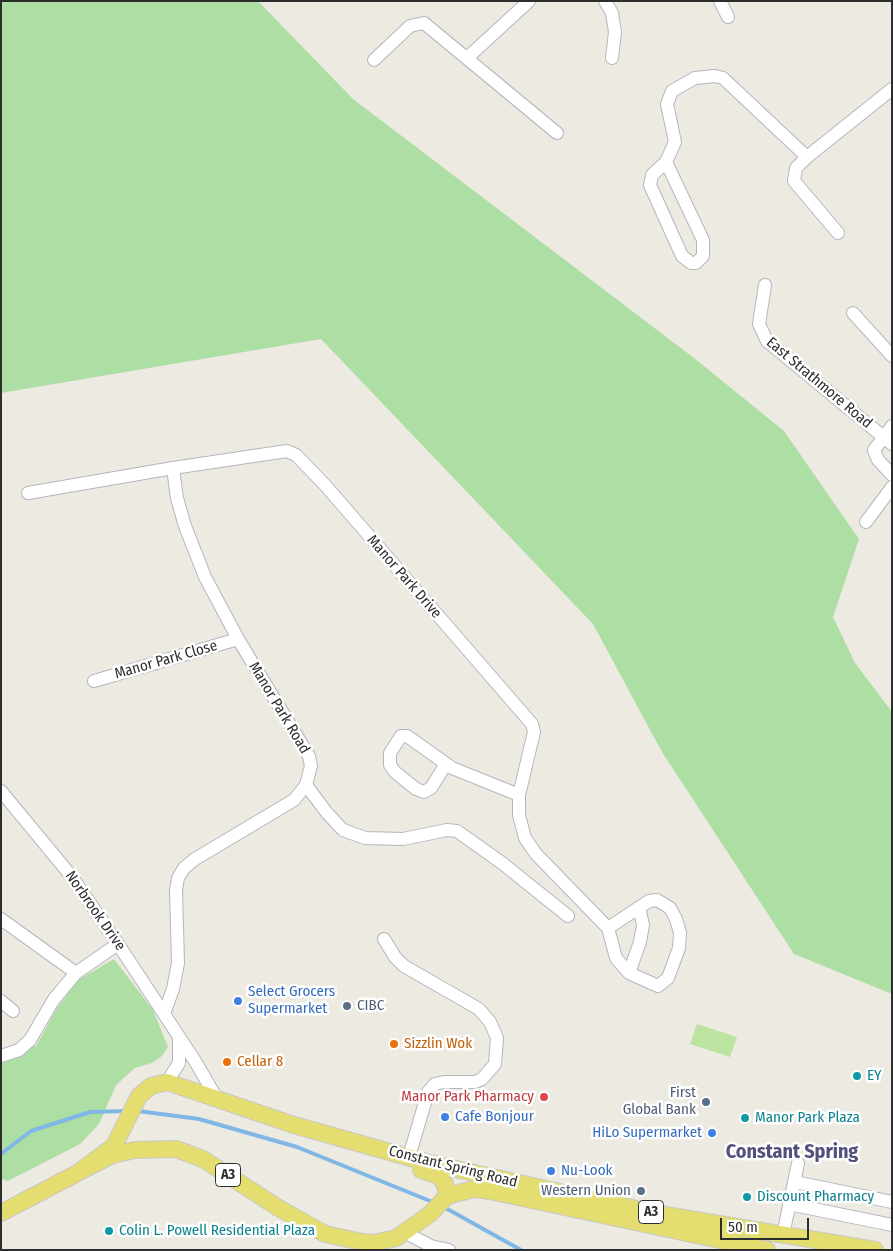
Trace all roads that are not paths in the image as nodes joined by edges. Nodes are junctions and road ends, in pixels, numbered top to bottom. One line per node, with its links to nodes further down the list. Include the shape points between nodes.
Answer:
1 (529, 1): 5 (street)
2 (605, 1): 6 (street, via 612,13 615,32)
3 (720, 1): 4 (street)
4 (728, 17)
5 (466, 58): 7 (street, via 424,23 410,26); 9 (street)
6 (612, 58)
7 (374, 60)
8 (892, 89): 10 (street)
9 (557, 133)
10 (806, 157): 11 (street, via 723,78 715,76 695,78 672,91 668,97 675,142); 12 (street, via 796,168 794,181)
11 (666, 162): 11 (street, via 702,240 703,256 696,263 682,256 650,185 652,175)
12 (838, 233)
13 (765, 285): 17 (street, East Strathmore Road, via 759,324 767,341)
14 (853, 313): 15 (street)
15 (892, 356)
16 (892, 426): 17 (street)
17 (887, 440): 19 (street, via 875,445 874,456)
18 (173, 468): 21 (street, Manor Park Drive); 23 (street, Manor Park Road, via 185,526 205,577); 28 (street, Manor Park Drive, via 287,451 302,460 532,724 534,732)
19 (892, 475)
20 (892, 487): 22 (street)
21 (28, 493)
22 (866, 522)
23 (238, 639): 24 (street, Manor Park Close); 26 (street, Manor Park Road, via 309,756 310,776)
24 (94, 682)
25 (446, 764): 25 (street, via 431,788 424,792 395,772 390,765 390,753 401,736 406,736); 28 (street)
26 (306, 785): 30 (street, via 343,830 366,838 403,839 457,830); 39 (street, via 294,800 184,868 176,890 178,963)
27 (1, 791): 34 (street, Norbrook Drive, via 72,877)
28 (519, 795): 32 (street, Manor Park Drive, via 519,815 530,846)
29 (639, 907): 32 (street); 36 (street, via 643,925); 36 (street, via 649,901 665,903 676,919 680,933 679,948 668,978 658,986)
30 (568, 916)
31 (1, 919): 35 (street)
32 (608, 928): 36 (street, via 616,958)
33 (384, 939): 47 (street, via 404,966 479,1008 497,1038 495,1064 482,1079 435,1084 428,1092)
34 (118, 944): 35 (street); 39 (street, Norbrook Drive)
35 (76, 973): 41 (street, via 54,999 30,1040 19,1050)
36 (629, 973)
37 (1, 1001): 38 (street)
38 (13, 1011)
39 (164, 1014): 40 (street, Norbrook Drive)
40 (179, 1038): 42 (street, via 179,1062); 43 (street, Norbrook Drive)
41 (1, 1056)
42 (167, 1082): 43 (main road, Constant Spring Road / A3); 44 (main road, A3, via 151,1086 139,1096)
43 (217, 1100): 45 (main road, Constant Spring Road / A3)
44 (126, 1124): 46 (main road, via 127,1134); 49 (main road, A3, via 114,1146)
45 (294, 1125): 47 (main road, Constant Spring Road / A3); 51 (main road, via 439,1176 445,1184)
46 (176, 1149): 49 (main road, A3, via 123,1152); 58 (main road, A3, via 203,1159 277,1208 325,1234)
47 (409, 1157): 57 (main road, Constant Spring Road / A3, via 659,1214)
48 (798, 1163): 50 (street)
49 (80, 1171): 54 (main road, A3)
50 (794, 1182): 52 (street); 53 (street)
51 (445, 1198): 56 (main road, A3, via 430,1214); 60 (main road, Constant Spring Road / A3, via 474,1190 490,1191)
52 (892, 1202)
53 (789, 1204): 55 (street); 57 (street)
54 (1, 1213)
55 (892, 1225)
56 (404, 1232): 58 (main road, A3); 59 (street, via 431,1246)
57 (783, 1235): 61 (main road, Constant Spring Road / A3)
58 (387, 1246)
59 (449, 1250)
60 (768, 1250)
61 (875, 1250)

